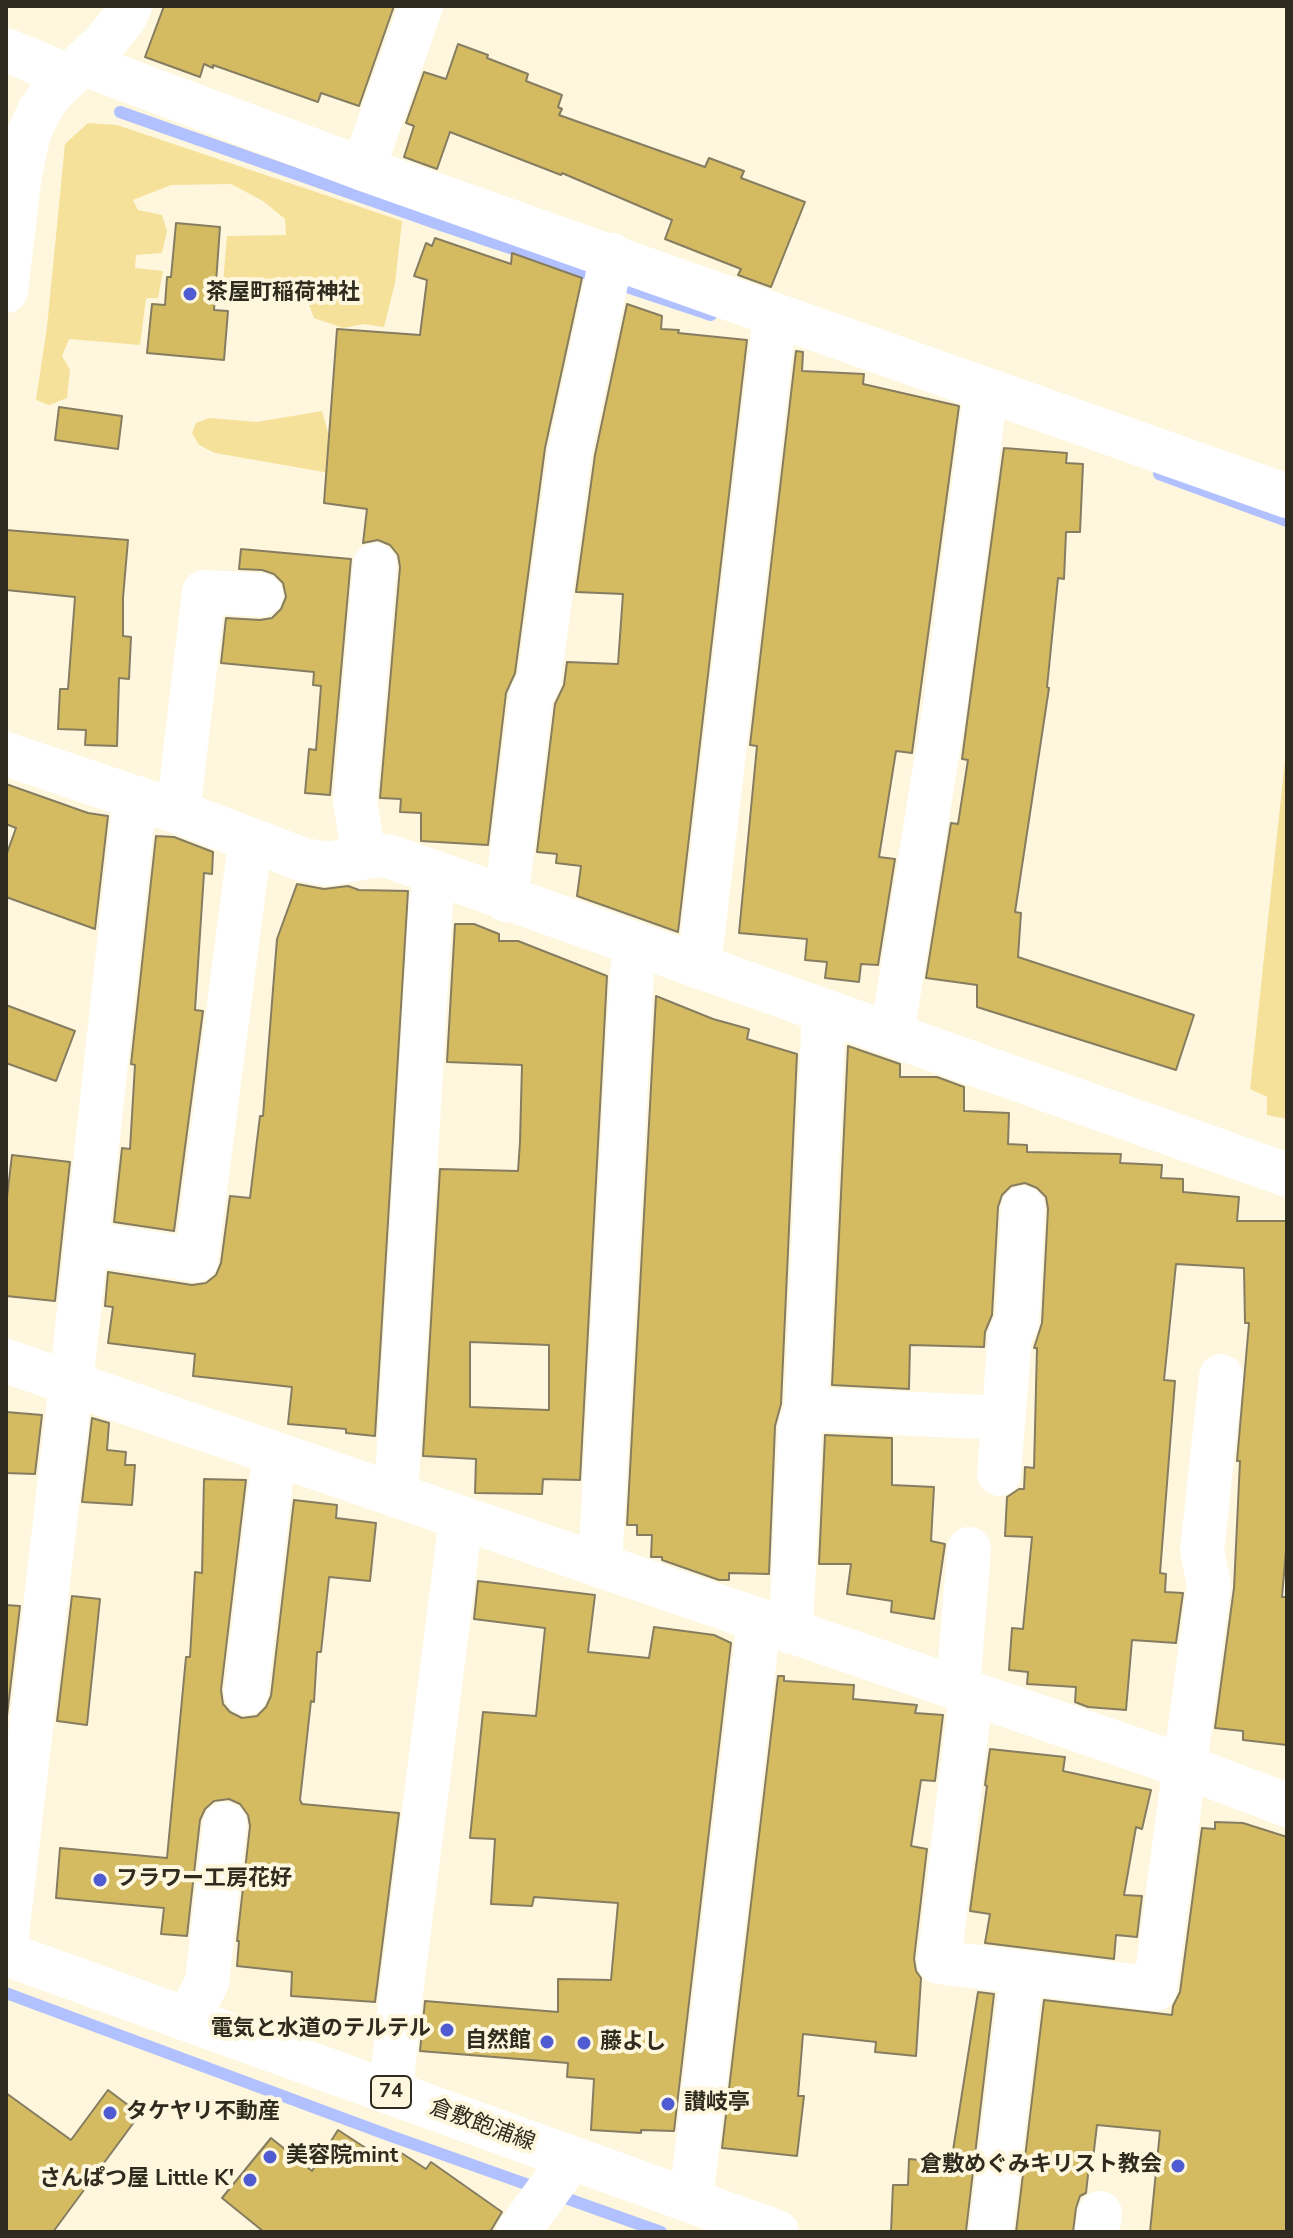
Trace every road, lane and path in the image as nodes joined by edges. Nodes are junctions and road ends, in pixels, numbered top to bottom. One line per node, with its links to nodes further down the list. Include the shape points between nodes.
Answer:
1 (130, 6): 4 (street)
2 (421, 6): 5 (street)
3 (6, 50): 4 (street)
4 (76, 70): 5 (street); 7 (street, via 52,92 29,133)
5 (363, 169): 6 (street)
6 (608, 268): 8 (street); 19 (street, via 570,451 539,681 531,696)
7 (6, 291)
8 (773, 330): 9 (street); 21 (street)
9 (986, 391): 10 (street); 23 (street, via 944,712)
10 (1287, 496)
11 (375, 565): 17 (street, via 355,801)
12 (261, 595): 15 (street, via 204,592)
13 (6, 754): 14 (street)
14 (135, 797): 15 (street); 26 (street)
15 (178, 812): 16 (street)
16 (252, 840): 17 (street, via 328,864); 26 (street, via 196,1260)
17 (364, 857): 18 (street, via 391,857)
18 (435, 886): 19 (street); 34 (street)
19 (506, 900): 20 (street)
20 (635, 957): 21 (street); 37 (street)
21 (699, 967): 22 (street)
22 (823, 1022): 23 (street); 30 (street)
23 (892, 1034): 24 (street)
24 (1287, 1175)
25 (1023, 1208): 31 (street, via 1017,1322 1010,1335)
26 (87, 1243): 29 (street)
27 (6, 1361): 29 (street)
28 (1221, 1376): 41 (street, via 1202,1551 1209,1585)
29 (70, 1392): 32 (street); 44 (street)
30 (806, 1409): 31 (street); 38 (street)
31 (1003, 1418): 33 (street)
32 (275, 1465): 34 (street); 39 (street)
33 (999, 1474)
34 (396, 1496): 35 (street)
35 (460, 1527): 37 (street); 48 (street)
36 (969, 1549): 40 (street)
37 (600, 1566): 38 (street)
38 (766, 1632): 40 (street); 50 (street)
39 (246, 1693)
40 (967, 1703): 41 (street); 46 (street, via 939,1962)
41 (1184, 1780): 42 (street); 46 (street, via 1155,1989)
42 (1287, 1805)
43 (225, 1824): 47 (street, via 207,1982)
44 (6, 1943)
45 (6, 1954): 47 (street, 倉敷飽浦線 / 74)
46 (1022, 1973): 52 (street)
47 (188, 2019): 48 (street, 倉敷飽浦線 / 74)
48 (391, 2092): 49 (street, 倉敷飽浦線 / 74)
49 (545, 2194): 50 (street, 倉敷飽浦線 / 74)
50 (691, 2200): 51 (street, 倉敷飽浦線 / 74)
51 (777, 2232)
52 (991, 2232)

